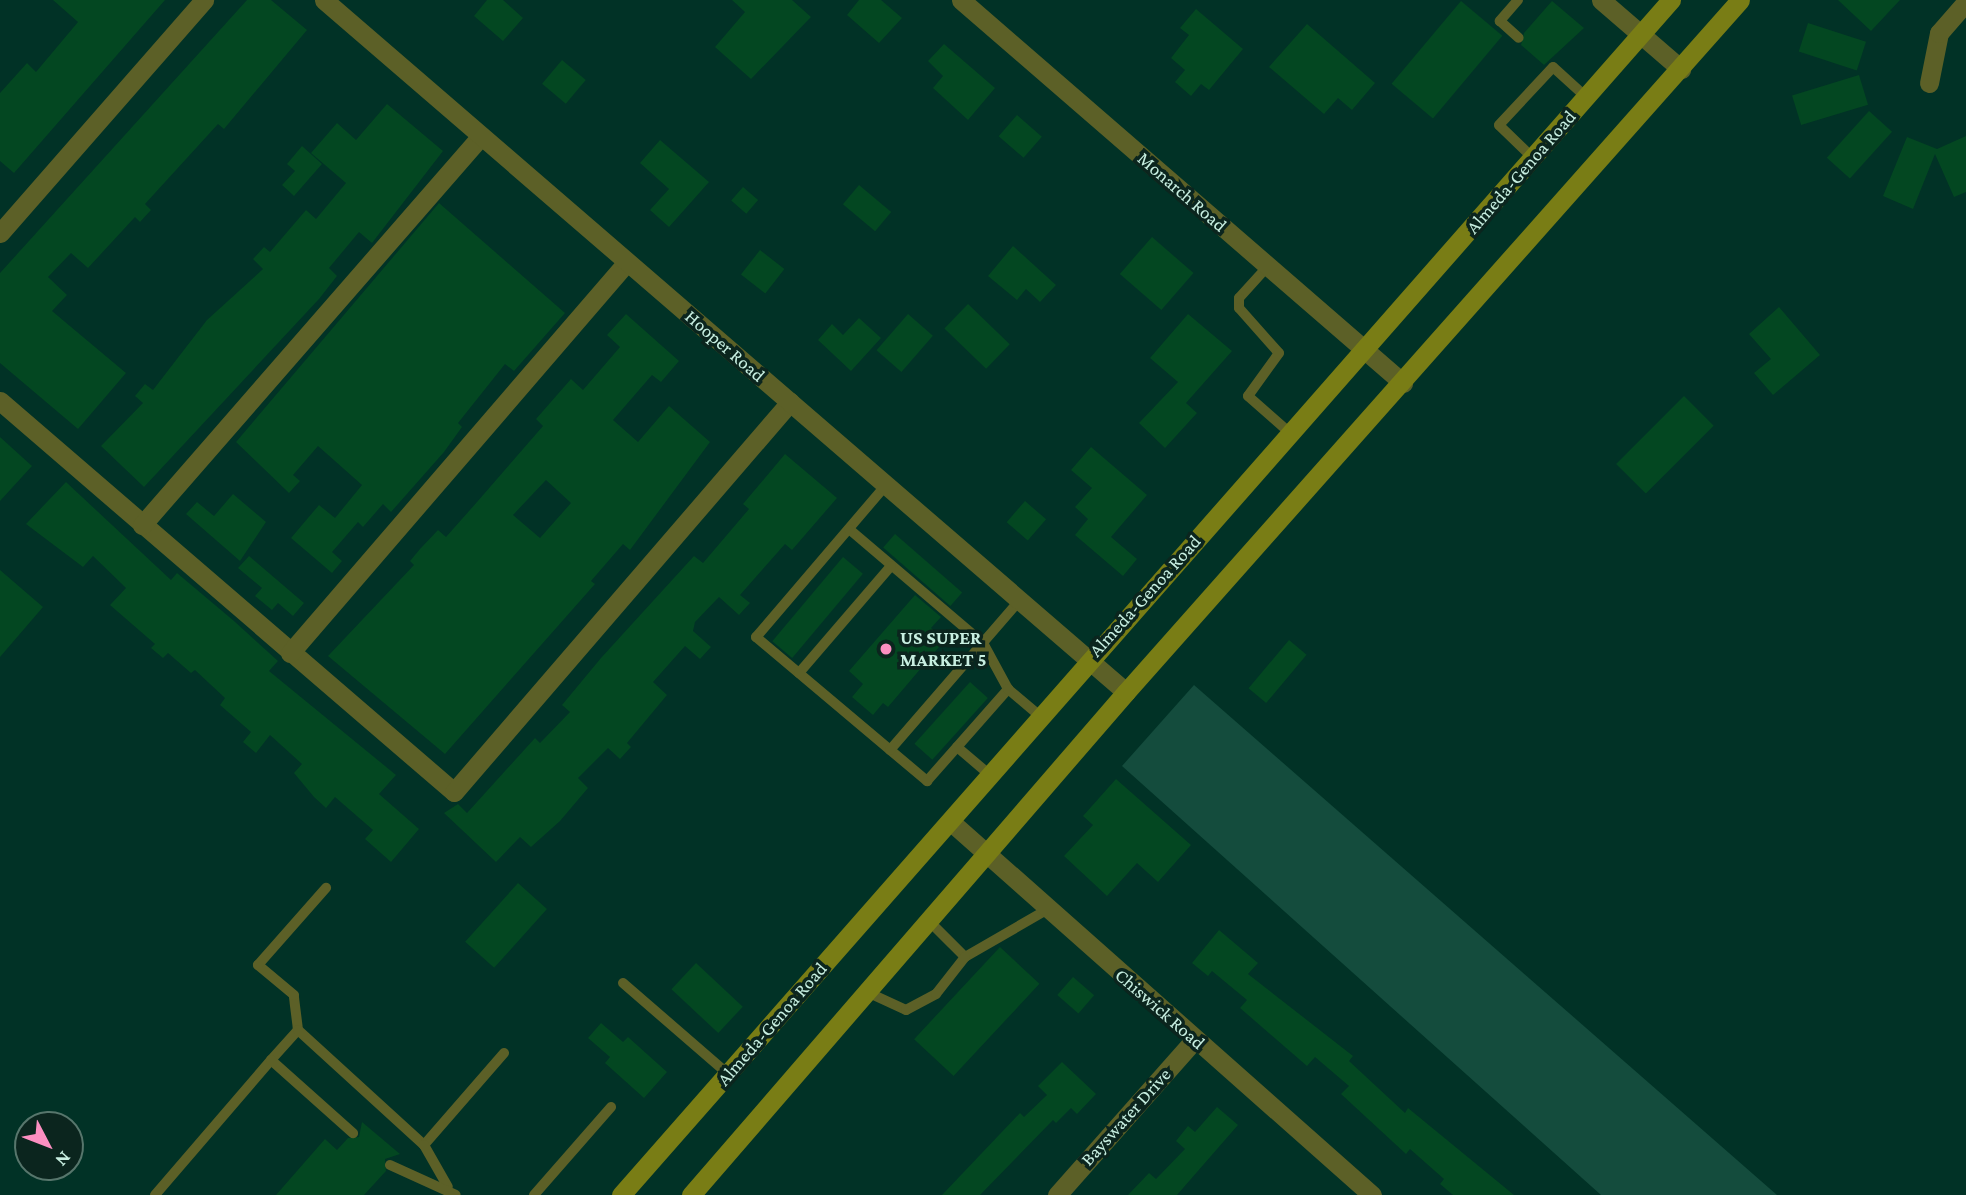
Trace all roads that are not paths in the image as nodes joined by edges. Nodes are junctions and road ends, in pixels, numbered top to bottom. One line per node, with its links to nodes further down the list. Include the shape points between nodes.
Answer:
1 (204, 0): 16 (street)
2 (324, 0): 14 (street, Hooper Road)
3 (961, 0): 18 (street, Monarch Road)
4 (1518, 0): 10 (lane, via 1500,21)
5 (1601, 0): 9 (street)
6 (1671, 0): 9 (main road, Almeda-Genoa Road)
7 (1740, 0): 11 (main road)
8 (1966, 2): 12 (street, via 1939,33)
9 (1641, 35): 11 (street); 13 (main road, Almeda-Genoa Road)
10 (1519, 38)
11 (1681, 69): 20 (main road)
12 (1928, 83)
13 (1586, 97): 15 (main road, Almeda-Genoa Road); 15 (lane, via 1550,68 1499,125)
14 (481, 136): 17 (street, Hooper Road); 25 (street)
15 (1533, 158): 19 (main road, Almeda-Genoa Road)
16 (0, 233)
17 (627, 262): 22 (street, Hooper Road); 30 (street)
18 (1268, 266): 19 (street, Monarch Road); 23 (lane, via 1239,298 1238,308 1279,354 1248,396)
19 (1365, 350): 20 (street, Monarch Road); 23 (main road, Almeda-Genoa Road)
20 (1404, 383): 34 (main road)
21 (0, 401): 25 (street)
22 (790, 402): 24 (street, Hooper Road); 30 (street, via 454,792)
23 (1290, 433): 31 (main road, Almeda-Genoa Road)
24 (886, 485): 26 (lane); 28 (street, Hooper Road)
25 (142, 525): 30 (street)
26 (849, 529): 27 (lane); 32 (lane, via 756,637)
27 (891, 566): 29 (lane); 32 (lane)
28 (1020, 600): 29 (lane); 31 (street, Hooper Road)
29 (983, 643): 33 (lane); 37 (lane)
30 (290, 653)
31 (1088, 659): 34 (street, Hooper Road); 35 (main road, Almeda-Genoa Road)
32 (799, 673): 37 (lane)
33 (1008, 689): 35 (lane); 36 (lane)
34 (1126, 692): 40 (main road)
35 (1041, 716): 38 (main road, Almeda-Genoa Road)
36 (957, 747): 37 (lane, via 927,781); 38 (lane)
37 (890, 750)
38 (990, 775): 39 (main road, Almeda-Genoa Road)
39 (950, 821): 40 (street, Chiswick Road); 51 (main road, Almeda-Genoa Road)
40 (986, 855): 42 (street, Chiswick Road); 43 (main road)
41 (327, 888): 47 (lane, via 258,965 295,995)
42 (1048, 909): 44 (lane); 48 (street, Chiswick Road)
43 (929, 921): 44 (lane); 46 (main road)
44 (965, 957): 46 (lane, via 936,994 906,1010)
45 (624, 983): 51 (lane)
46 (867, 992): 60 (main road)
47 (298, 1030): 50 (lane); 54 (lane)
48 (1195, 1039): 61 (street, Bayswater Drive); 62 (street, Chiswick Road)
49 (504, 1054): 54 (lane)
50 (271, 1060): 53 (lane); 57 (lane)
51 (728, 1074): 59 (main road, Almeda-Genoa Road)
52 (611, 1107): 58 (lane)
53 (353, 1133)
54 (424, 1145): 56 (lane)
55 (390, 1165): 56 (lane)
56 (452, 1191)
57 (155, 1195)
58 (534, 1195)
59 (621, 1195)
60 (691, 1195)
61 (1057, 1195)
62 (1371, 1195)

